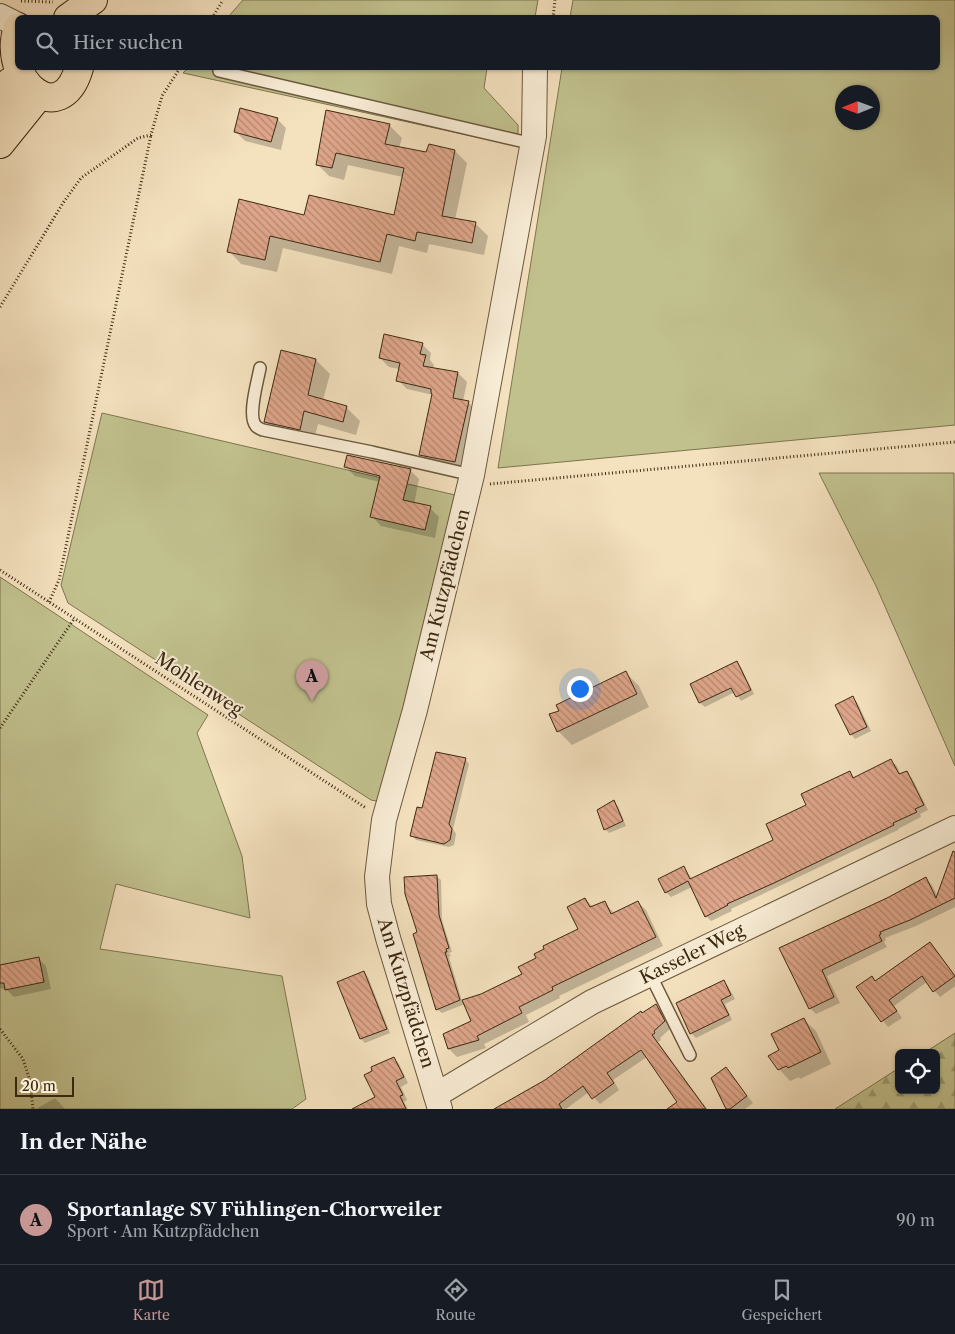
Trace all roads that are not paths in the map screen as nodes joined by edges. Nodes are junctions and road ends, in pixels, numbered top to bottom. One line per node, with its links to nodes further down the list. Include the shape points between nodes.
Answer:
1 (93, 0): 3 (main road)
2 (107, 0): 4 (main road)
3 (62, 9)
4 (98, 15)
5 (0, 16): 6 (street)
6 (15, 18)
7 (15, 24): 8 (main road)
8 (1, 49): 12 (main road, via 3,67)
9 (78, 70): 13 (main road, via 67,88 53,96)
10 (536, 70): 16 (street, Am Kutzpfädchen)
11 (219, 71): 16 (lane)
12 (10, 82): 13 (main road, via 22,93); 14 (main road)
13 (37, 98): 15 (main road)
14 (0, 123)
15 (0, 144)
16 (533, 144): 18 (street, Am Kutzpfädchen)
17 (260, 368): 18 (lane, via 252,418 263,430 372,452)
18 (471, 481): 22 (street, Am Kutzpfädchen, via 415,710 384,820 377,877 379,904 388,938)
19 (955, 828): 20 (street, Kasseler Weg)
20 (650, 974): 21 (lane); 22 (street, Kasseler Weg, via 592,1002)
21 (690, 1056)
22 (438, 1102)

